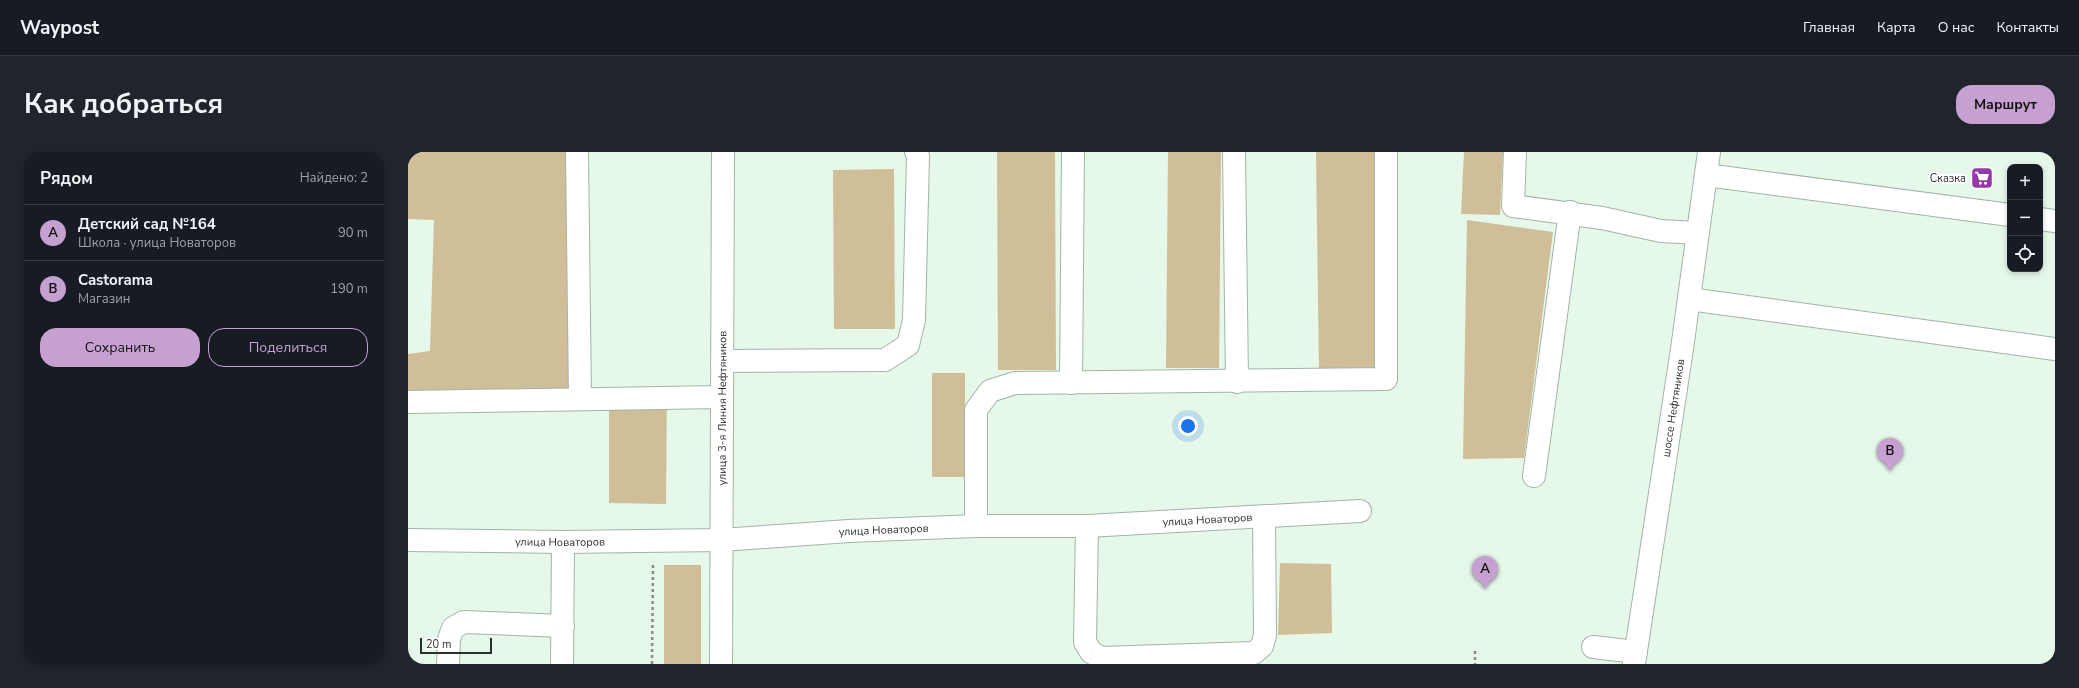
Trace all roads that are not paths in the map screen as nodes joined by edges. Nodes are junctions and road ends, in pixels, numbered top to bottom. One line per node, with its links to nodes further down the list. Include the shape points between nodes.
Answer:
1 (577, 152): 21 (street)
2 (723, 152): 17 (street, улица 3-я Линия Нефтяников)
3 (916, 152): 17 (street, via 918,156 914,320 908,345 885,360)
4 (1073, 152): 19 (street)
5 (1234, 152): 18 (street)
6 (1386, 152): 18 (street, via 1386,379)
7 (1515, 152): 10 (street, via 1513,206)
8 (1710, 152): 9 (street, шоссе Нефтяников)
9 (1706, 175): 11 (street); 14 (street, шоссе Нефтяников)
10 (1570, 212): 14 (street, via 1661,231); 23 (street)
11 (2007, 215)
12 (2043, 219): 13 (street)
13 (2055, 221)
14 (1698, 233): 15 (street, шоссе Нефтяников)
15 (1689, 299): 16 (street); 33 (street, шоссе Нефтяников)
16 (2055, 349)
17 (722, 361): 20 (street, улица 3-я Линия Нефтяников)
18 (1237, 382): 19 (street)
19 (1071, 383): 26 (street, via 1015,383 990,391 976,410)
20 (722, 397): 21 (street); 29 (street, улица 3-я Линия Нефтяников)
21 (580, 399): 22 (street)
22 (408, 402)
23 (1534, 476)
24 (1360, 512): 25 (street, улица Новаторов)
25 (1264, 517): 27 (street, улица Новаторов); 27 (street, via 1265,635 1262,646 1254,653 1101,658 1091,652 1085,642)
26 (976, 526): 27 (street, улица Новаторов); 29 (street, улица Новаторов)
27 (1087, 526)
28 (408, 540): 30 (street, улица Новаторов)
29 (721, 540): 30 (street, улица Новаторов); 36 (street, улица 3-я Линия Нефтяников)
30 (563, 542): 31 (street)
31 (563, 626): 34 (street, via 464,622 453,628 449,639); 35 (street)
32 (1594, 646): 33 (street)
33 (1635, 658)
34 (448, 664)
35 (562, 664)
36 (721, 664)

